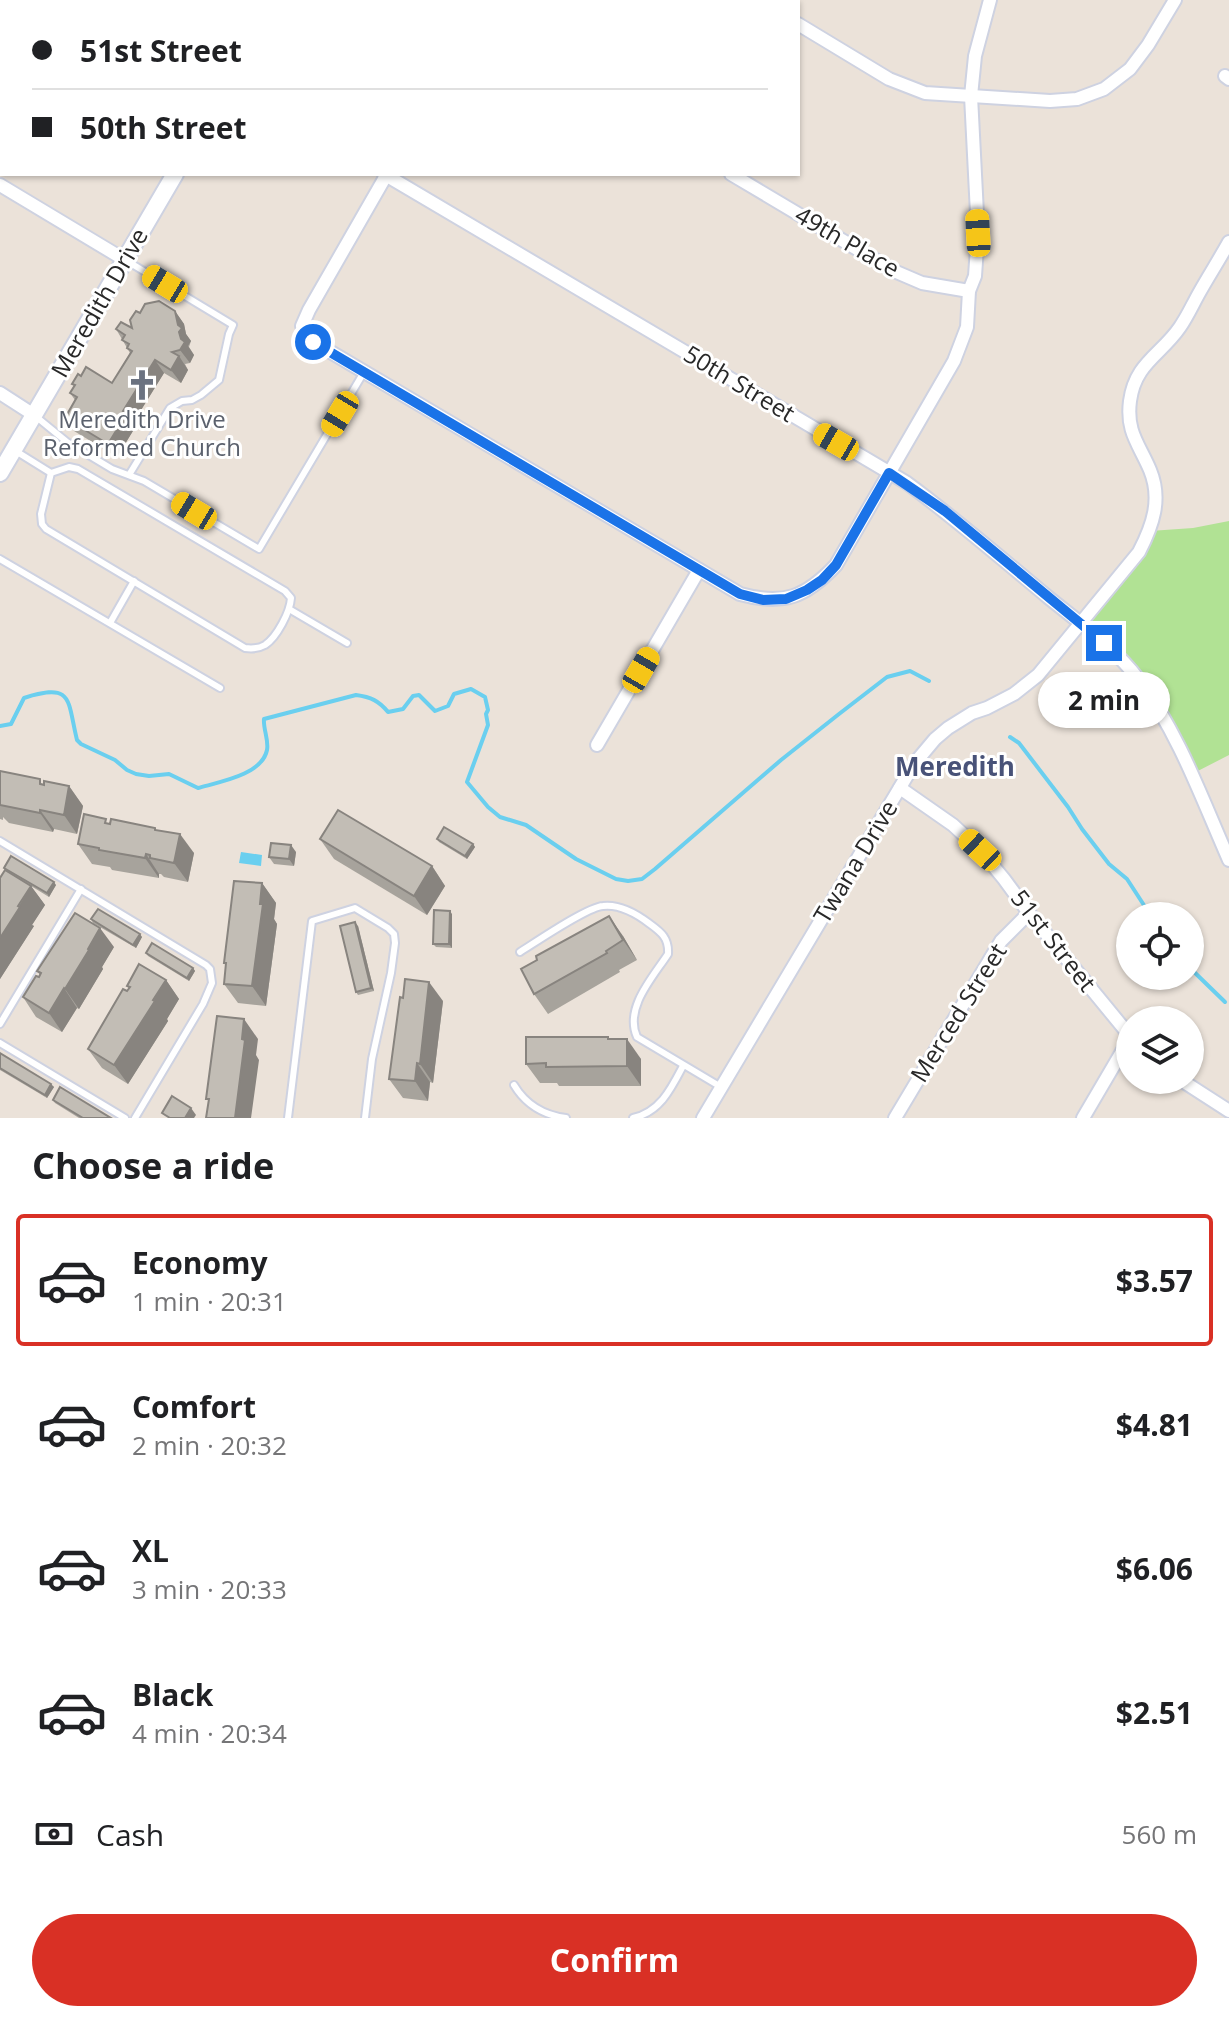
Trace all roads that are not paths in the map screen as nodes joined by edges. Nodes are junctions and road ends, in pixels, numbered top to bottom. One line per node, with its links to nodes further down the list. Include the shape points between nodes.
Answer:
1 (990, 0): 4 (street)
2 (1175, 0): 4 (street, via 1130,69 1104,89 1050,101)
3 (800, 25): 4 (street, via 906,87)
4 (971, 96): 12 (street, via 978,233)
5 (174, 176): 11 (main road, Meredith Drive)
6 (385, 176): 13 (street, via 302,326 313,342)
7 (388, 176): 19 (street, 50th Street)
8 (734, 176): 12 (street, 49th Place, via 894,271 922,283)
9 (0, 185): 11 (street)
10 (1229, 242): 26 (street, Twana Drive, via 1182,324 1134,383 1131,429 1150,470 1154,517 1139,552)
11 (125, 260): 15 (main road, Meredith Drive); 20 (lane, via 233,325 219,380 201,395 170,408)
12 (969, 291): 19 (street, via 967,327 954,361)
13 (364, 372): 20 (lane, via 259,549); 22 (street)
14 (0, 393): 15 (street)
15 (34, 415): 16 (main road, Meredith Drive); 20 (lane, via 67,442)
16 (14, 450): 17 (main road, Meredith Drive); 18 (lane)
17 (0, 473)
18 (51, 473): 23 (lane, via 42,524); 24 (lane, via 78,469 277,585 291,598)
19 (889, 473): 22 (street, via 836,565 807,590 786,599 763,600 740,594); 26 (street, 50th Street, via 945,511)
20 (129, 475)
21 (0, 559): 25 (lane)
22 (699, 570): 29 (street)
23 (134, 581): 24 (lane, via 245,648 273,637); 25 (lane)
24 (289, 609): 27 (lane)
25 (110, 623): 28 (lane)
26 (1081, 624): 30 (street, Twana Drive, via 1038,675 1014,694 972,713 935,739); 32 (street, 50th Street, via 1122,660 1159,709)
27 (347, 643)
28 (220, 688)
29 (597, 745)
30 (900, 788): 34 (street, 51st Street, via 980,850); 42 (street, Twana Drive)
31 (0, 841): 33 (lane)
32 (1229, 860)
33 (81, 889): 37 (lane); 46 (lane, via 210,969 212,983 203,1004)
34 (1029, 913): 36 (street, 51st Street); 52 (street, Merced Street, via 1001,941)
35 (520, 952): 40 (lane, via 600,906 642,918 663,933 668,954 640,999 632,1025 637,1037)
36 (1116, 1021)
37 (0, 1024)
38 (0, 1043): 45 (lane)
39 (1116, 1061): 53 (street)
40 (683, 1066): 42 (lane); 50 (lane, via 652,1111)
41 (514, 1085): 49 (lane, via 538,1110)
42 (721, 1087): 51 (street, Twana Drive)
43 (1203, 1094): 44 (street)
44 (1229, 1111)
45 (125, 1118)
46 (135, 1118)
47 (288, 1118): 48 (lane, via 312,921 355,908 388,928 395,943)
48 (365, 1118)
49 (566, 1118)
50 (633, 1118)
51 (703, 1118)
52 (895, 1118)
53 (1083, 1118)

